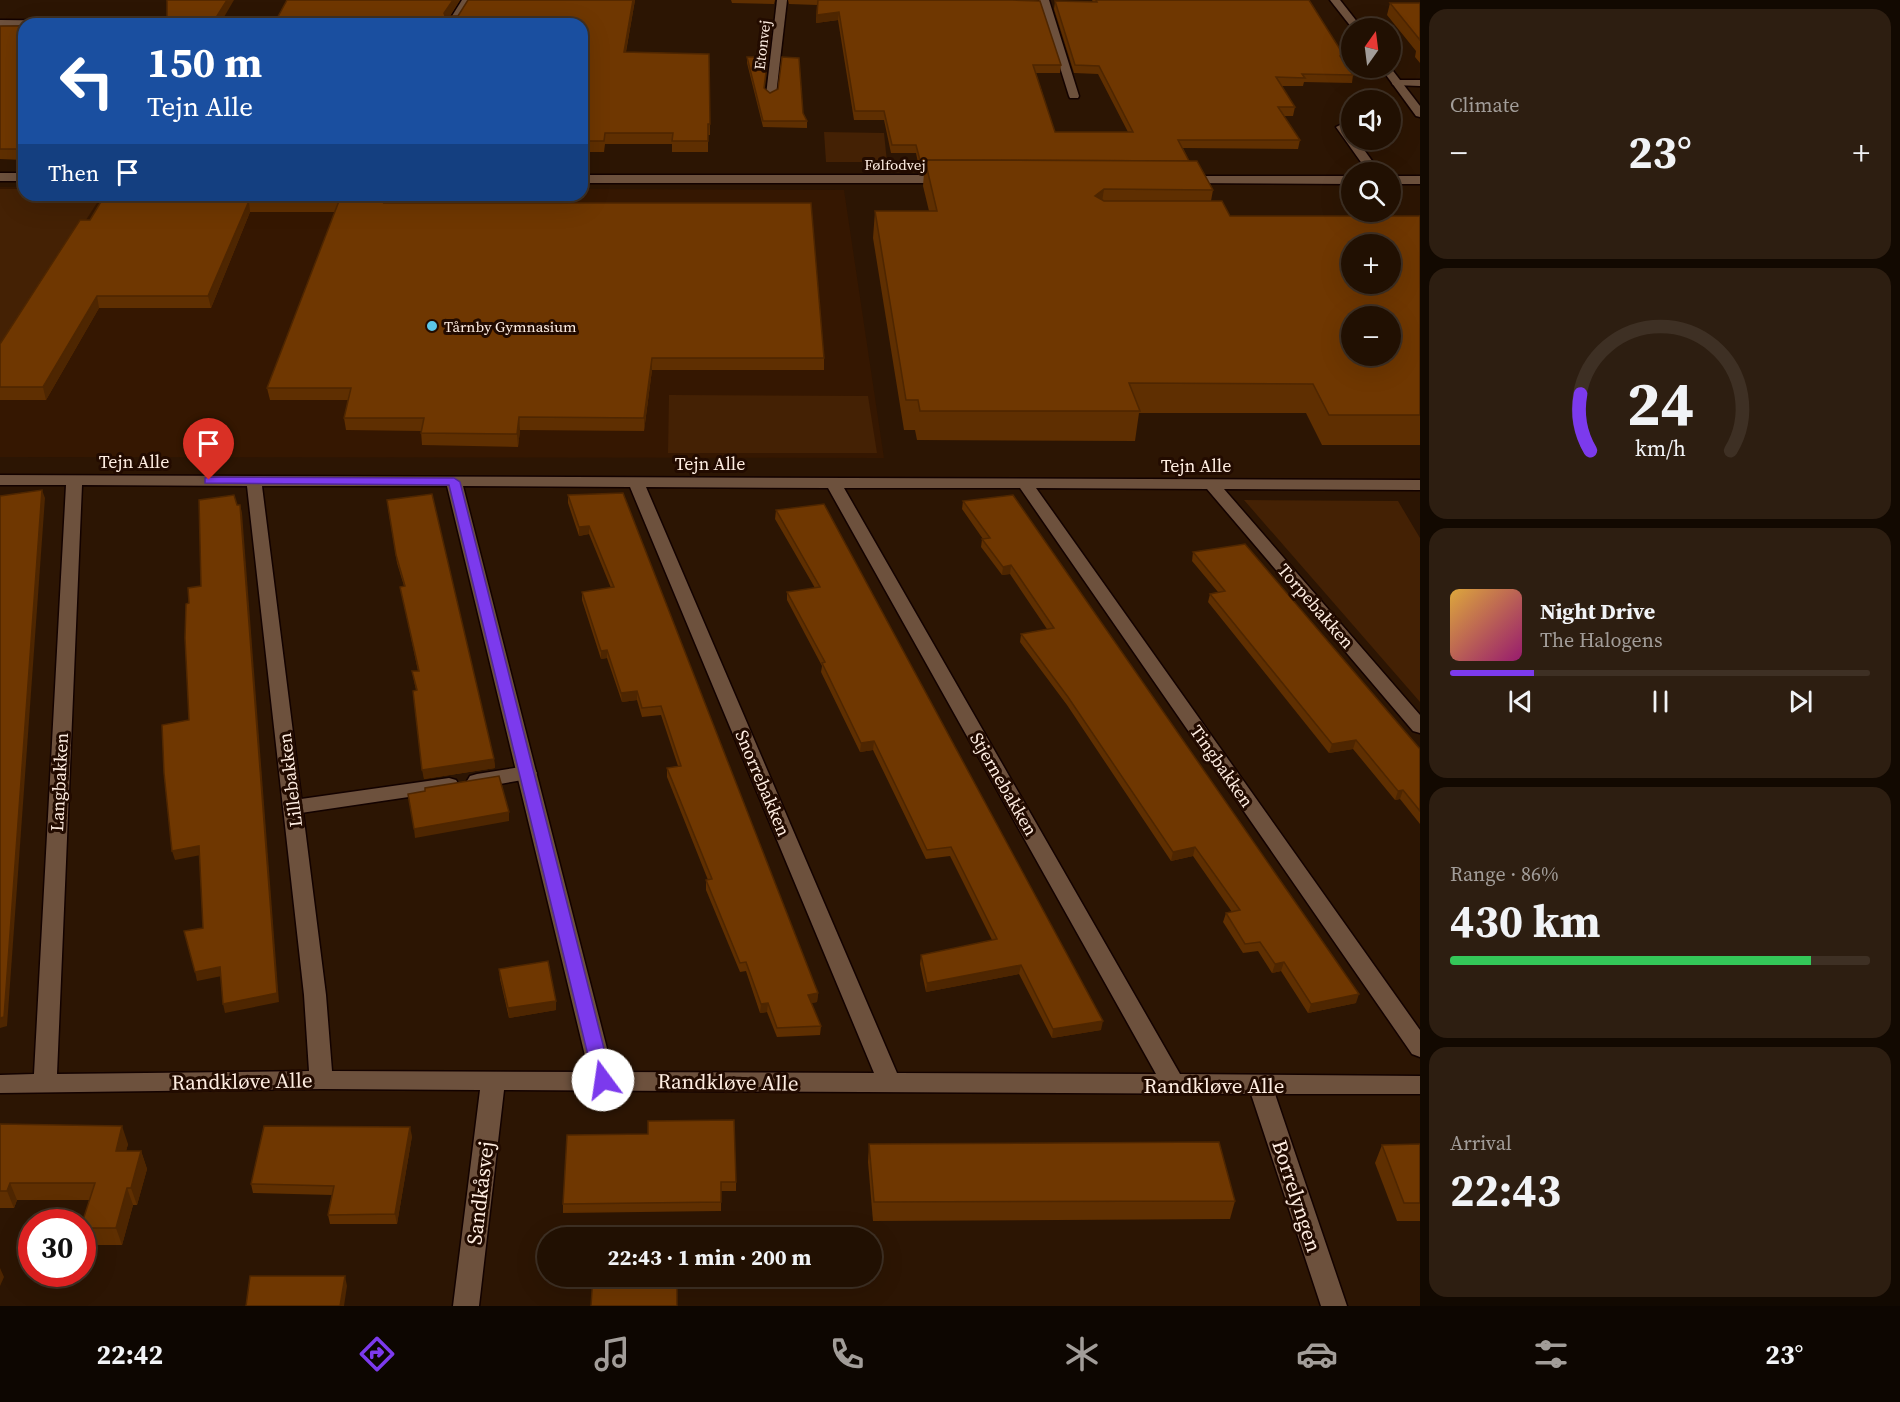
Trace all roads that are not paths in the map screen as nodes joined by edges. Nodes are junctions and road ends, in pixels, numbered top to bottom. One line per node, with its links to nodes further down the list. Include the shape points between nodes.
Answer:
1 (467, 0): 5 (street)
2 (782, 0): 12 (street, Etonvej)
3 (1044, 0): 13 (street)
4 (1335, 0): 6 (street)
5 (456, 18)
6 (1349, 18)
7 (0, 23): 8 (street)
8 (18, 23)
9 (1393, 78): 10 (street)
10 (1397, 83): 11 (street); 14 (street)
11 (1420, 83)
12 (771, 95)
13 (1074, 96)
14 (1420, 114)
15 (0, 177): 16 (street)
16 (18, 177)
17 (588, 179): 18 (street, Følfodvej)
18 (966, 180)
19 (1175, 180): 20 (street, via 1201,185)
20 (1341, 180)
21 (1401, 180): 22 (street)
22 (1420, 180)
23 (0, 480): 24 (street, Tejn Alle)
24 (74, 480): 25 (street, Tejn Alle); 40 (street, Langbakken)
25 (254, 481): 26 (street, Tejn Alle); 34 (street, Lillebakken)
26 (454, 482): 27 (street, Tejn Alle); 33 (street)
27 (636, 482): 28 (street, Tejn Alle); 41 (street, Snorrebakken)
28 (833, 483): 29 (street, Tejn Alle); 42 (street, Stjernebakken)
29 (1025, 484): 30 (street, Tejn Alle); 35 (street, Tingbakken)
30 (1212, 485): 31 (street, Tejn Alle); 32 (street, Torpebakken)
31 (1420, 485)
32 (1420, 727)
33 (527, 773): 34 (street); 38 (street)
34 (294, 807): 36 (street, Lillebakken)
35 (1420, 1048)
36 (321, 1080): 37 (street, Randkløve Alle); 40 (street, Randkløve Alle)
37 (493, 1080): 38 (street, Randkløve Alle); 45 (street, Sandkåsvej)
38 (603, 1080): 41 (street, Randkløve Alle)
39 (0, 1084): 40 (street, Randkløve Alle)
40 (45, 1084)
41 (890, 1084): 42 (street, Randkløve Alle)
42 (1174, 1085): 43 (street, Randkløve Alle)
43 (1260, 1085): 44 (street, Randkløve Alle); 46 (street, Borrelyngen)
44 (1420, 1085)
45 (466, 1306)
46 (1334, 1306)

